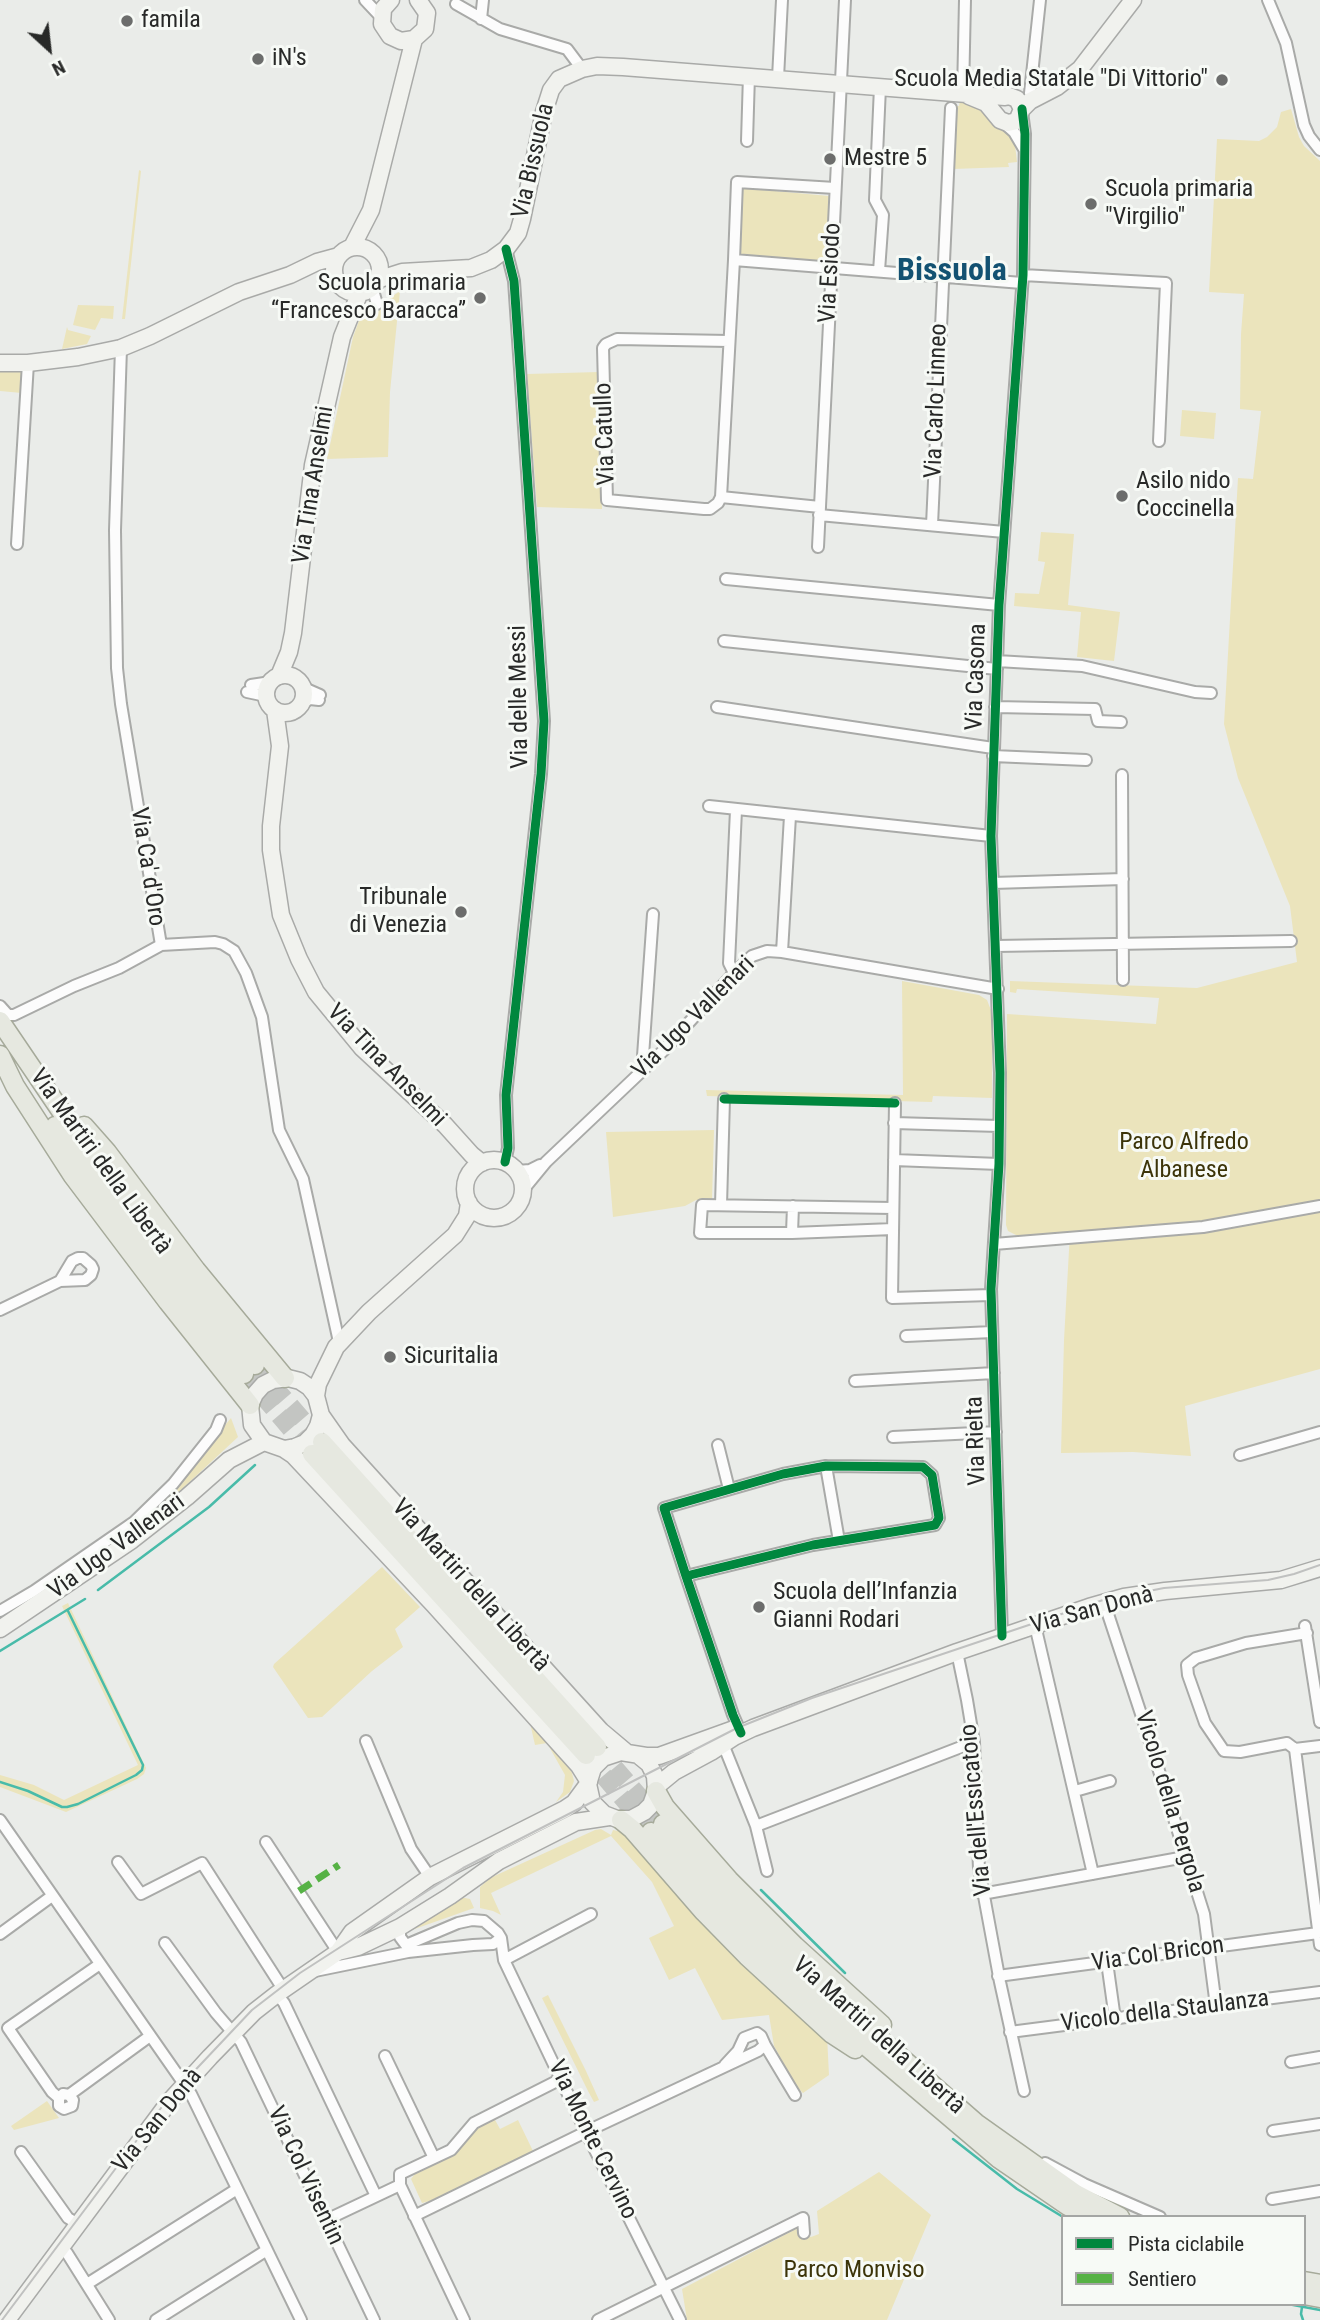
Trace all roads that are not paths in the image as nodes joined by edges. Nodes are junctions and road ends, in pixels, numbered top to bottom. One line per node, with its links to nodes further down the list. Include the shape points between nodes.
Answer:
1 (365, 0): 12 (street)
2 (391, 0): 12 (street)
3 (418, 0): 15 (street, via 425,8 427,24)
4 (483, 0): 13 (street)
5 (782, 0): 18 (street)
6 (845, 0): 19 (street, Via Esiodo)
7 (965, 0): 22 (street)
8 (1040, 0): 24 (street, Via Casona)
9 (1133, 0): 24 (street, Via Bissuola, via 1086,63)
10 (1268, 0): 29 (street, via 1286,43 1304,125)
11 (456, 4): 13 (street)
12 (382, 17): 14 (street)
13 (481, 19): 16 (street, via 568,49)
14 (390, 36): 15 (street, via 401,41); 21 (street)
15 (414, 39): 21 (street)
16 (582, 69): 17 (street, Via Bissuola, via 605,66); 32 (street, Via Bissuola, via 559,79 551,90 522,219)
17 (749, 75): 18 (street, Via Bissuola); 27 (street)
18 (778, 78): 19 (street, Via Bissuola)
19 (841, 84): 20 (street, Via Bissuola); 30 (street, Via Esiodo)
20 (880, 87): 22 (street, Via Bissuola); 37 (street, via 875,201 883,215)
21 (402, 89): 31 (street)
22 (963, 94): 23 (street, Via Bissuola); 26 (street, Via Bissuola, via 986,103)
23 (1007, 97): 24 (street, Via Bissuola); 26 (street, via 996,104)
24 (1027, 103): 26 (street, via 1017,121); 28 (street, Via Casona)
25 (951, 108): 40 (street, Via Carlo Linneo)
26 (1000, 119): 28 (street)
27 (747, 141)
28 (1024, 149): 41 (street, Via Casona)
29 (1320, 150)
30 (835, 188): 35 (street, via 737,182); 36 (street, Via Esiodo)
31 (371, 210): 33 (street); 34 (street)
32 (506, 249): 38 (street, Via Bissuola, via 471,268); 103 (street, Via delle Messi, via 514,281 544,721 506,1095 507,1144)
33 (345, 251): 34 (street, via 363,247); 39 (street); 42 (street, via 334,271)
34 (374, 255): 38 (street); 43 (street, via 380,271)
35 (734, 260): 36 (street); 46 (street)
36 (832, 268): 37 (street); 52 (street, Via Esiodo)
37 (879, 271): 40 (street)
38 (402, 272): 43 (street)
39 (290, 275): 42 (street, via 317,275); 47 (street, via 240,292)
40 (943, 276): 41 (street); 53 (street, Via Carlo Linneo)
41 (1022, 279): 50 (street, via 1166,283); 54 (street, Via Casona)
42 (338, 282): 43 (street, via 346,290); 45 (street, Via Tina Anselmi)
43 (369, 286): 44 (street); 45 (street, Via Tina Anselmi)
44 (377, 304)
45 (342, 337): 59 (street, Via Tina Anselmi, via 313,465)
46 (729, 341): 51 (street); 51 (street, Via Catullo, via 617,340 603,348 607,500 704,509 715,507)
47 (121, 348): 49 (street); 83 (street, Via Ca' d'Oro, via 115,530 117,668)
48 (0, 363): 49 (street)
49 (28, 363): 55 (street)
50 (1159, 440)
51 (720, 497): 52 (street)
52 (819, 511): 53 (street); 56 (street, Via Esiodo)
53 (932, 525): 54 (street)
54 (1004, 532): 58 (street, Via Casona)
55 (17, 544)
56 (818, 547)
57 (726, 579): 58 (street)
58 (999, 605): 61 (street, Via Casona)
59 (293, 635): 63 (street); 65 (street)
60 (724, 641): 61 (street)
61 (997, 665): 64 (street, Via Casona, via 1082,666); 68 (street, Via Casona)
62 (249, 688): 63 (street)
63 (273, 691): 65 (street, via 288,675); 65 (street, via 284,713); 70 (street)
64 (1211, 693)
65 (299, 696): 66 (street); 70 (street)
66 (320, 697)
67 (717, 707): 71 (street)
68 (995, 707): 69 (street, via 1095,709 1098,720); 71 (street, Via Casona)
69 (1121, 722)
70 (280, 746): 100 (street, Via Tina Anselmi, via 271,850 281,915 299,959 316,992 346,1030)
71 (993, 752): 72 (street, Via Casona); 77 (street, Via Casona)
72 (1086, 760)
73 (1122, 775): 78 (street)
74 (709, 806): 75 (street)
75 (736, 810): 76 (street); 86 (street, via 729,963)
76 (790, 816): 77 (street); 85 (street)
77 (991, 836): 79 (street, Via Casona)
78 (1123, 879): 79 (street); 82 (street)
79 (993, 883): 84 (street, Via Casona)
80 (653, 914): 94 (street)
81 (1291, 941): 82 (street)
82 (1123, 943): 84 (street); 87 (street)
83 (162, 945): 89 (street, via 14,1015); 123 (street, Via Ca' d'Oro, via 223,944 234,951 246,973 265,1029 279,1130 303,1179)
84 (996, 946): 88 (street, Via Casona)
85 (782, 952): 86 (street, Via Ugo Vallenari, via 752,956); 88 (street, Via Ugo Vallenari)
86 (734, 972): 94 (street, Via Ugo Vallenari)
87 (1123, 980)
88 (998, 989): 99 (street, Via Casona)
89 (0, 1006)
90 (0, 1021): 93 (main road, Via Martiri della Libertà)
91 (0, 1047): 93 (main road, Via Martiri della Libertà, via 122,1220 250,1369)
92 (0, 1055): 112 (main road, via 15,1086)
93 (25, 1058): 125 (main road, via 64,1099 191,1265)
94 (646, 1067): 102 (street, Via Ugo Vallenari)
95 (0, 1075): 112 (street, via 67,1181)
96 (723, 1099): 108 (street)
97 (895, 1103): 98 (street)
98 (894, 1123): 99 (street); 101 (street)
99 (999, 1126): 104 (street, Via Casona)
100 (458, 1142): 103 (street, Via Tina Anselmi); 105 (street, Via Tina Anselmi)
101 (894, 1160): 104 (street); 111 (street)
102 (546, 1162): 103 (street, Via Ugo Vallenari, via 530,1170); 106 (street, Via Ugo Vallenari)
103 (500, 1164): 105 (street, via 471,1171); 106 (street, via 522,1179)
104 (999, 1164): 117 (street, Via Casona)
105 (468, 1177): 107 (street)
106 (523, 1190): 113 (street, via 515,1209)
107 (469, 1203): 113 (street, via 481,1216); 116 (street)
108 (721, 1205): 109 (street); 115 (street, via 702,1205 700,1233)
109 (793, 1206): 111 (street); 115 (street)
110 (1320, 1206): 117 (street, via 1203,1227)
111 (893, 1208): 114 (street)
112 (99, 1211): 128 (main road)
113 (490, 1217): 116 (street)
114 (893, 1229): 115 (street); 119 (street, via 892,1298)
115 (792, 1233)
116 (455, 1235): 123 (street)
117 (994, 1244): 119 (street, Via Rielta)
118 (60, 1281): 120 (street)
119 (992, 1295): 121 (street, Via Rielta)
120 (0, 1310)
121 (992, 1332): 122 (street); 124 (street, Via Rielta)
122 (906, 1336)
123 (337, 1345): 125 (street, via 311,1371); 127 (street)
124 (994, 1374): 126 (street); 132 (street, Via Rielta)
125 (287, 1378): 127 (street, via 300,1381); 128 (street, via 263,1385)
126 (855, 1381)
127 (316, 1396): 129 (street)
128 (250, 1405): 131 (street)
129 (321, 1415): 138 (street, via 305,1443); 161 (street, Via Martiri della Libertà, via 342,1445 601,1731)
130 (220, 1420): 147 (street, Via Ugo Vallenari, via 173,1484 134,1522)
131 (252, 1425): 135 (street); 140 (street, Via Ugo Vallenari)
132 (996, 1432): 134 (street); 150 (street, Via Rielta)
133 (1320, 1432): 139 (street)
134 (892, 1437)
135 (264, 1442): 138 (street); 140 (street, Via Ugo Vallenari)
136 (718, 1445): 142 (street)
137 (317, 1448): 160 (main road, Via Martiri della Libertà)
138 (284, 1449): 163 (street, Via Martiri della Libertà, via 434,1605 579,1766)
139 (1240, 1455)
140 (229, 1460): 149 (street, Via Ugo Vallenari, via 132,1540)
141 (826, 1466): 142 (street); 143 (street); 143 (street, via 923,1467 932,1475 938,1524)
142 (729, 1489): 145 (street, via 664,1508)
143 (839, 1541): 145 (street)
144 (1320, 1568): 146 (street, Via San Donà, via 1281,1580)
145 (686, 1576): 154 (street)
146 (1104, 1602): 148 (street, Via San Donà); 170 (street, Vicolo della Pergola)
147 (0, 1611)
148 (1035, 1625): 150 (street, Via San Donà); 165 (street)
149 (0, 1629)
150 (1002, 1636): 151 (street, Via San Donà)
151 (957, 1652): 152 (street, Via San Donà); 157 (street, Via dell'Essicatoio)
152 (910, 1670): 154 (street, Via San Donà); 154 (street, Via San Donà, via 812,1698)
153 (1320, 1722): 159 (street, via 1306,1629 1196,1658 1187,1665 1205,1723 1224,1751 1287,1743)
154 (739, 1730): 155 (street, Via San Donà)
155 (721, 1739): 161 (street, Via San Donà, via 659,1756); 164 (street, Via San Donà, via 711,1752 674,1772); 168 (street)
156 (366, 1741): 174 (street, via 411,1849)
157 (974, 1742): 168 (street); 175 (street, Via dell'Essicatoio)
158 (1320, 1745): 159 (street)
159 (1296, 1749): 179 (street)
160 (592, 1751)
161 (632, 1754): 163 (street, Via San Donà, via 616,1752 603,1758); 164 (street, via 653,1770)
162 (1110, 1782): 165 (street)
163 (588, 1783): 166 (street, via 592,1802 600,1812); 174 (street, Via San Donà, via 565,1809)
164 (657, 1789): 166 (street, Via San Donà, via 644,1812 631,1819); 212 (main road, via 665,1807 729,1880 951,2090)
165 (1075, 1791): 173 (street)
166 (615, 1818): 178 (street, Via San Donà, via 576,1822 509,1855); 210 (main road, via 632,1829 704,1912 790,1997 893,2081)
167 (0, 1821): 176 (street)
168 (756, 1826): 172 (street)
169 (266, 1842): 187 (street)
170 (1185, 1857): 173 (street); 186 (street, Vicolo della Pergola, via 1204,1914)
171 (118, 1862): 194 (street, via 141,1894 202,1863)
172 (766, 1871)
173 (1093, 1874): 175 (street)
174 (430, 1877): 182 (street, Via San Donà)
175 (982, 1894): 193 (street, Via dell'Essicatoio)
176 (52, 1896): 180 (street); 191 (street)
177 (591, 1914): 189 (street)
178 (400, 1927): 181 (street, via 406,1945 472,1920 484,1921); 182 (street, Via San Donà)
179 (1318, 1933): 185 (street); 186 (street, Via Col Bricon)
180 (0, 1934)
181 (501, 1938): 184 (street); 189 (street, Via Monte Cervino)
182 (355, 1940): 187 (street, Via San Donà); 188 (street)
183 (165, 1943): 199 (street, Via Col Visentin)
184 (486, 1945): 188 (street); 189 (street, Via Monte Cervino)
185 (1320, 1945)
186 (1209, 1948): 190 (street, Via Col Bricon); 196 (street, Vicolo della Pergola)
187 (338, 1952): 192 (street, Via San Donà)
188 (372, 1959): 192 (street)
189 (504, 1960): 206 (street, Via Monte Cervino)
190 (1107, 1962): 193 (street, Via Col Bricon); 197 (street)
191 (100, 1964): 200 (street); 200 (street, via 8,2028 52,2092 64,2096)
192 (305, 1973): 194 (street, Via San Donà)
193 (998, 1976): 198 (street, Via dell'Essicatoio)
194 (280, 1991): 199 (street, Via San Donà); 220 (street)
195 (1320, 1992): 196 (street, Vicolo della Staulanza)
196 (1216, 2006): 197 (street, Vicolo della Staulanza)
197 (1115, 2019): 198 (street, Vicolo della Staulanza)
198 (1010, 2032): 208 (street, Via dell'Essicatoio)
199 (233, 2033): 207 (street, Via San Donà); 226 (street, Via Col Visentin)
200 (150, 2036): 207 (street)
201 (765, 2045): 205 (street); 205 (street, via 757,2033 744,2038); 209 (street)
202 (385, 2056): 216 (street)
203 (1320, 2057): 204 (street)
204 (1291, 2062)
205 (725, 2065): 214 (street)
206 (561, 2079): 214 (street, Via Monte Cervino); 216 (street, via 474,2123 451,2150)
207 (184, 2085): 218 (street); 227 (street, Via San Donà)
208 (1024, 2091)
209 (795, 2095)
210 (936, 2106): 212 (main road, Via Martiri della Libertà, via 764,1955 722,1913 657,1828 834,1999); 222 (main road, Via Martiri della Libertà, via 998,2158)
211 (1320, 2124): 213 (street)
212 (982, 2128): 223 (main road, Via Martiri della Libertà, via 1076,2194); 224 (street, via 1084,2184)
213 (1273, 2131)
214 (586, 2132): 225 (street); 232 (street, Via Monte Cervino)
215 (22, 2152): 227 (street, via 68,2218)
216 (433, 2158): 217 (street, via 400,2174)
217 (400, 2185): 220 (street); 225 (street)
218 (237, 2189): 230 (street); 231 (street)
219 (1320, 2191): 221 (street)
220 (376, 2196): 226 (street)
221 (1272, 2199)
222 (1085, 2215)
223 (1116, 2215)
224 (1155, 2215)
225 (414, 2216): 238 (street)
226 (326, 2220): 237 (street, Via Col Visentin)
227 (78, 2224): 229 (street, Via San Donà)
228 (804, 2233): 232 (street, via 803,2218)
229 (61, 2246): 231 (street); 234 (street, Via San Donà)
230 (267, 2250): 233 (street); 236 (street)
231 (87, 2284): 235 (street)
232 (665, 2288): 239 (street); 240 (street, Via Monte Cervino)
233 (296, 2318)
234 (7, 2320)
235 (109, 2320)
236 (156, 2320)
237 (374, 2320)
238 (464, 2320)
239 (598, 2320)
240 (680, 2320)

